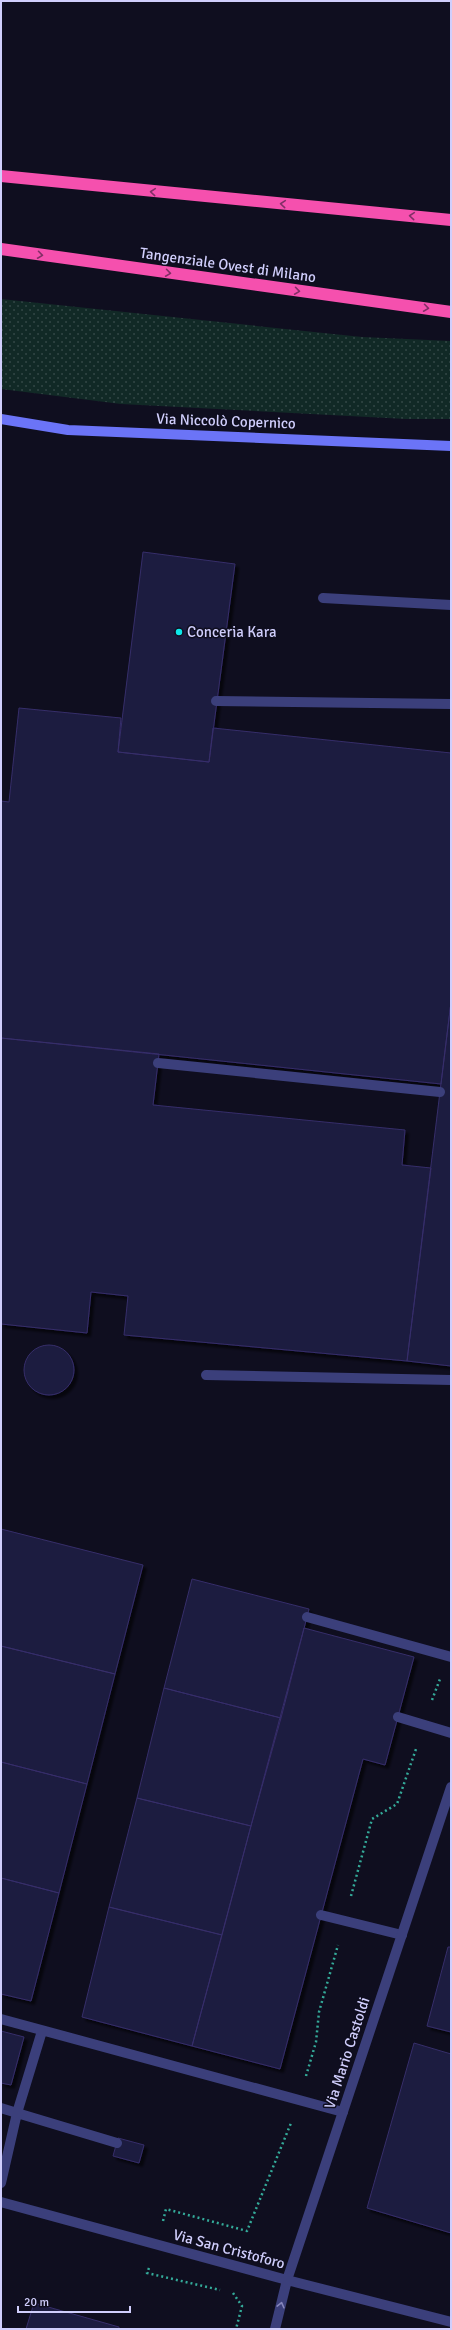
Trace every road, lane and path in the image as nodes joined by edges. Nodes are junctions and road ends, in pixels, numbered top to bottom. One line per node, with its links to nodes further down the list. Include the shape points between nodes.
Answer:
1 (1, 176): 2 (highway, one-way to 1)
2 (451, 220)
3 (1, 249): 4 (highway, Tangenziale Ovest di Milano, one-way to 4)
4 (451, 312)
5 (1, 420): 6 (street, Via Niccolò Copernico, via 68,430)
6 (451, 446)
7 (323, 598): 8 (street)
8 (451, 605)
9 (216, 701): 10 (street)
10 (451, 704)
11 (158, 1063): 12 (street)
12 (440, 1092)
13 (206, 1375): 14 (street)
14 (451, 1380)
15 (307, 1617): 16 (street)
16 (450, 1657): 18 (path)
17 (398, 1717): 18 (street)
18 (424, 1725): 19 (street); 22 (path, via 397,1804 372,1819)
19 (451, 1733)
20 (451, 1787): 23 (street, Via Mario Castoldi)
21 (321, 1915): 22 (street)
22 (344, 1920): 23 (street); 26 (path, via 319,2012 316,2042)
23 (402, 1935): 28 (street, Via Mario Castoldi)
24 (1, 2019): 25 (street)
25 (42, 2031): 26 (street); 29 (street)
26 (298, 2099): 28 (street); 33 (path, via 285,2140 247,2231 166,2209)
27 (1, 2108): 29 (street)
28 (343, 2112): 34 (street, Via Mario Castoldi)
29 (17, 2113): 30 (street); 31 (street)
30 (117, 2143)
31 (1, 2183)
32 (1, 2202): 33 (street, Via San Cristoforo)
33 (156, 2245): 34 (street, Via San Cristoforo); 36 (path, via 147,2273 235,2293 242,2306)
34 (287, 2280): 35 (street, Via San Cristoforo); 37 (street, Via Mario Castoldi, one-way to 34)
35 (451, 2322)
36 (236, 2329)
37 (275, 2329)

